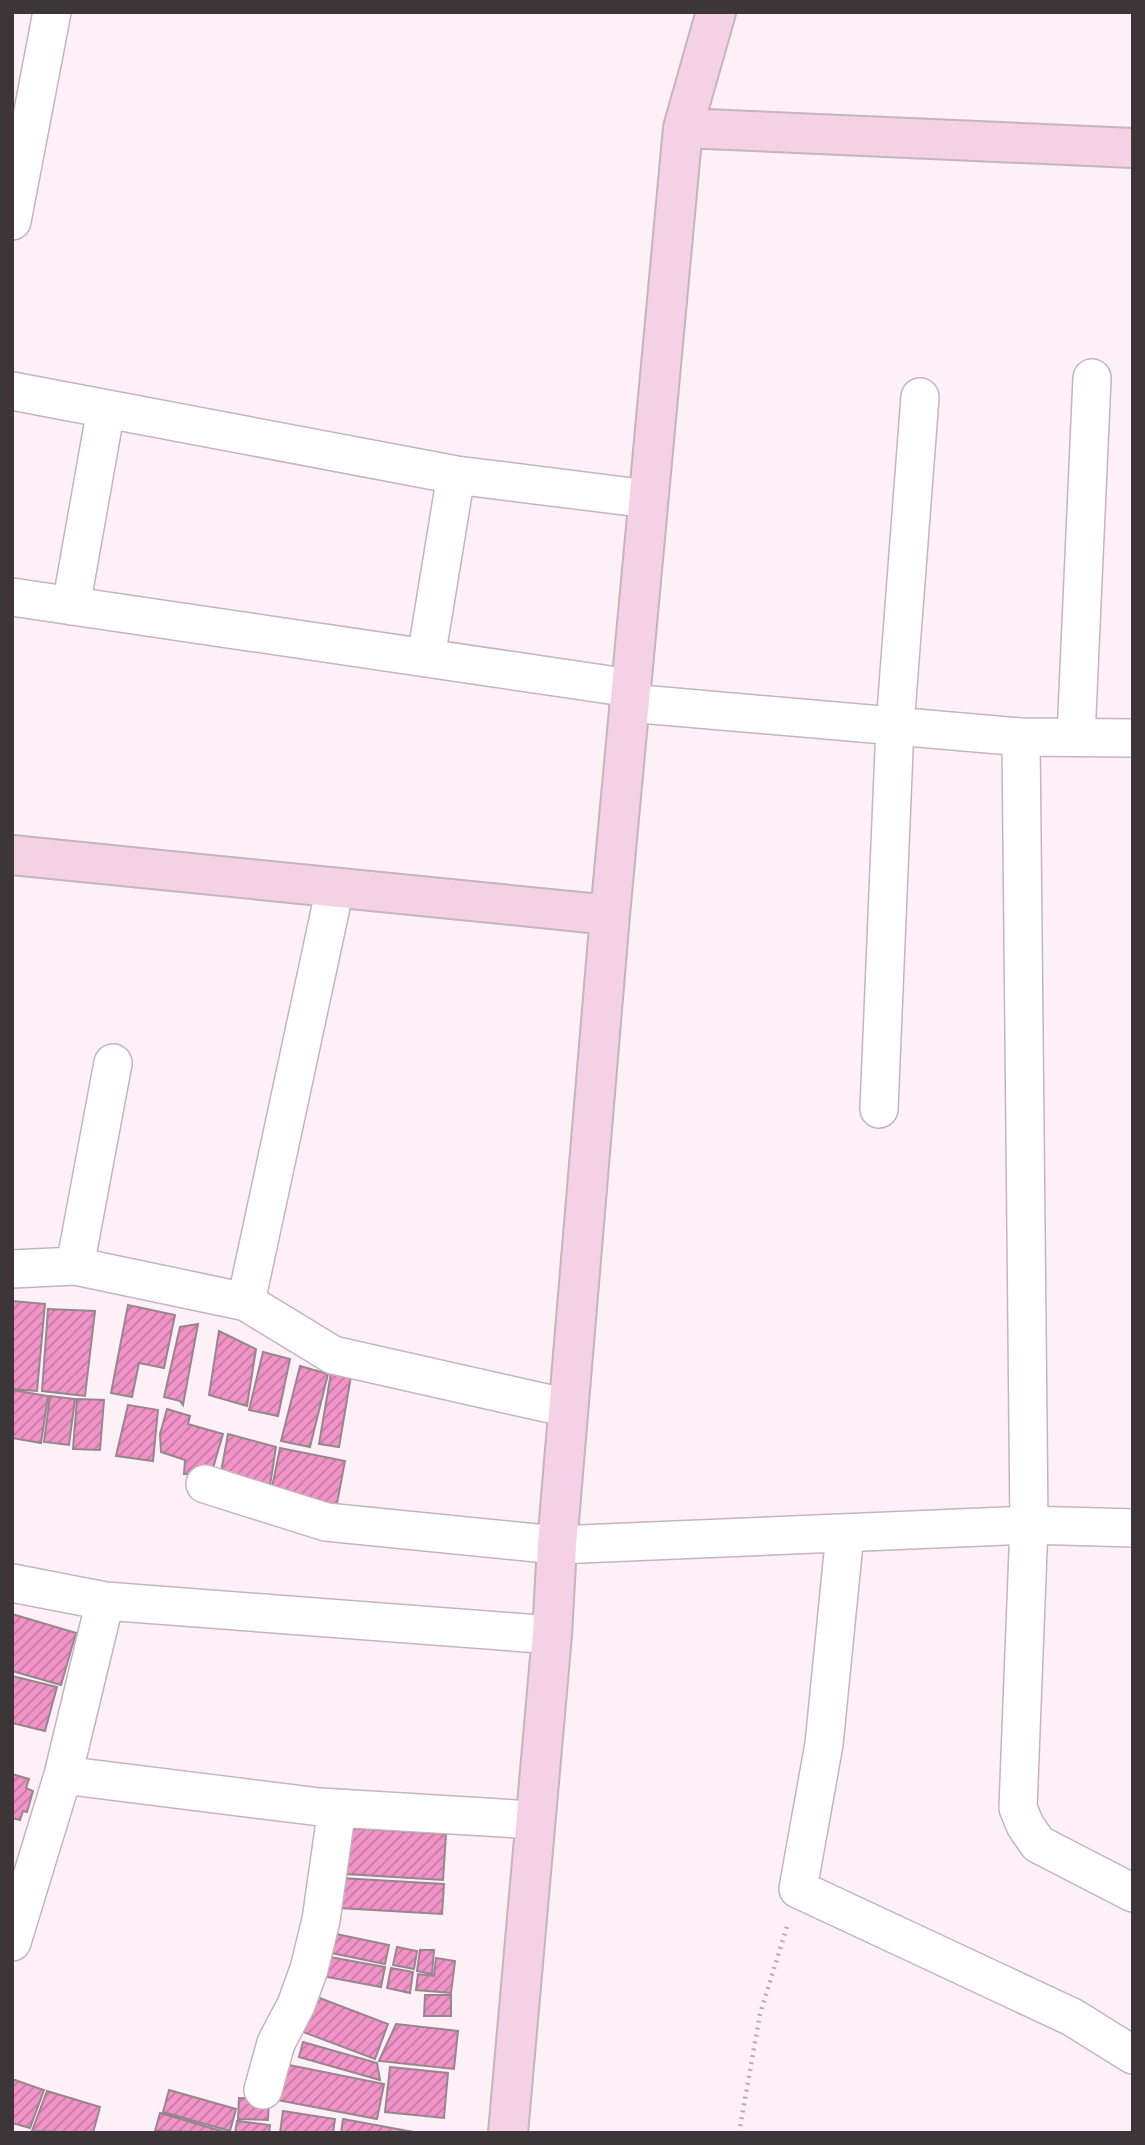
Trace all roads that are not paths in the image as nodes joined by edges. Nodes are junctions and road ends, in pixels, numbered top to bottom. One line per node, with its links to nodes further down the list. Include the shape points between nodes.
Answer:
1 (716, 12): 3 (street)
2 (47, 13): 4 (street)
3 (683, 128): 5 (street); 12 (street)
4 (20, 142): 6 (street)
5 (1133, 148)
6 (12, 221)
7 (1092, 378): 19 (street)
8 (12, 391): 10 (street)
9 (920, 397): 17 (street)
10 (106, 409): 11 (street); 14 (street)
11 (456, 475): 12 (street); 15 (street)
12 (648, 499): 16 (street)
13 (12, 597): 14 (street)
14 (71, 606): 15 (street)
15 (426, 657): 16 (street)
16 (630, 696): 17 (street); 23 (street)
17 (895, 726): 18 (street); 25 (street)
18 (1021, 737): 19 (street); 31 (street)
19 (1076, 737): 20 (street)
20 (1133, 738)
21 (12, 855): 22 (street)
22 (335, 888): 23 (street); 28 (street)
23 (610, 915): 29 (street)
24 (113, 1063): 26 (street)
25 (879, 1109)
26 (75, 1266): 27 (street); 28 (street)
27 (12, 1269)
28 (246, 1301): 29 (street, via 333,1355)
29 (568, 1408): 34 (street)
30 (205, 1484): 34 (street, via 326,1522)
31 (1029, 1525): 32 (street); 33 (street); 41 (street, via 1018,1808 1038,1844)
32 (1133, 1528)
33 (845, 1533): 34 (street); 43 (street, via 824,1744 798,1889 1072,2017)
34 (557, 1545): 37 (street)
35 (12, 1583): 36 (street)
36 (105, 1601): 37 (street); 38 (street)
37 (552, 1635): 40 (street)
38 (63, 1775): 39 (street); 42 (street)
39 (337, 1808): 40 (street); 44 (street, via 309,1969 276,2043)
40 (534, 1820): 45 (street)
41 (1133, 1893)
42 (12, 1942)
43 (1133, 2055)
44 (262, 2090)
45 (508, 2133)

